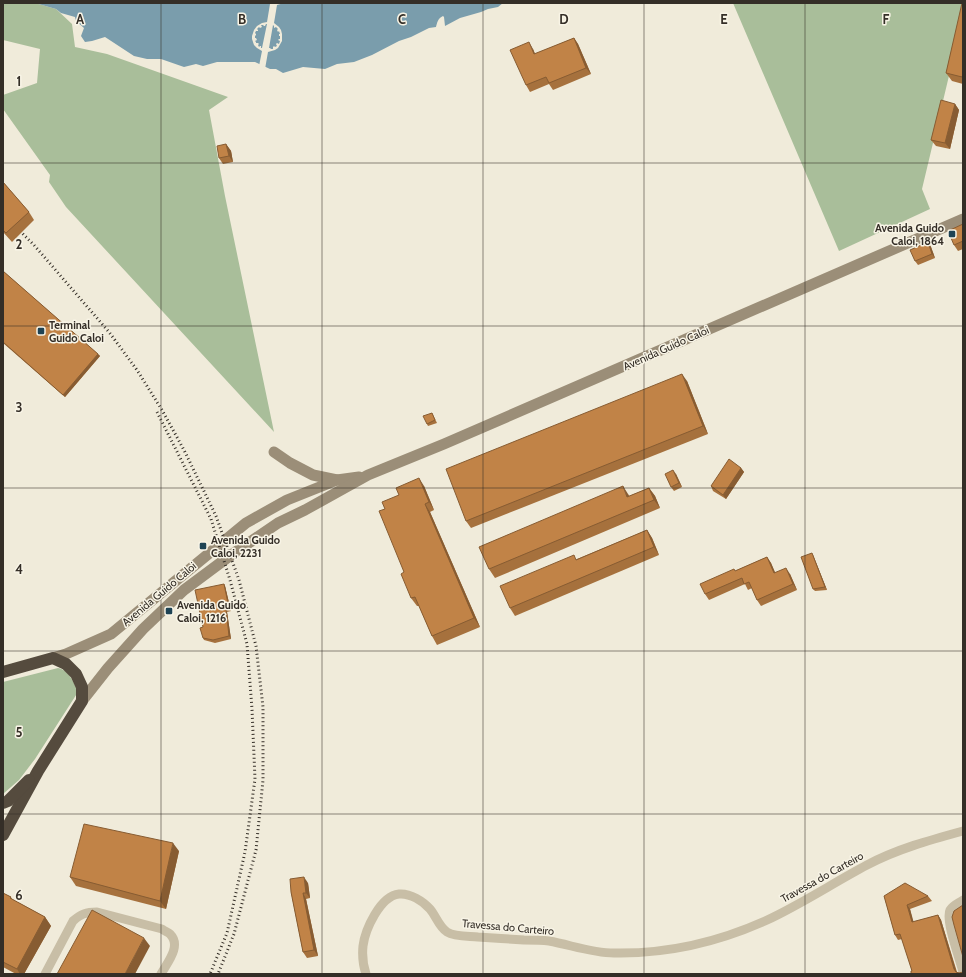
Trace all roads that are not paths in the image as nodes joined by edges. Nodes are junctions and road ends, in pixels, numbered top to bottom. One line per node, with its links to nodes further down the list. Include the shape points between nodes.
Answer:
1 (963, 219): 3 (main road, Avenida Guido Caloi)
2 (274, 452): 4 (main road, via 313,475)
3 (368, 475): 4 (main road, Avenida Guido Caloi); 6 (main road, Avenida Guido Caloi)
4 (337, 480): 5 (main road, Avenida Guido Caloi)
5 (287, 500): 6 (main road); 7 (main road, Avenida Guido Caloi, via 246,523 111,634)
6 (278, 523): 9 (main road, Avenida Guido Caloi, via 184,590 108,668)
7 (54, 658): 8 (highway); 9 (highway, via 66,664 76,674 82,687)
8 (3, 672)
9 (82, 701): 10 (highway)
10 (38, 771): 11 (highway); 13 (highway)
11 (3, 803)
12 (963, 831): 18 (street, Travessa do Carteiro, via 903,849 765,921 700,944 660,951 612,953 547,941 455,934 447,932 430,909 418,900 400,894 393,896 379,908 368,928 362,960)
13 (3, 835)
14 (963, 900): 15 (street, via 950,910 949,917)
15 (963, 972)
16 (45, 974): 17 (street, via 73,920 80,914 96,912 162,929 170,934 175,945)
17 (161, 974)
18 (366, 974)

